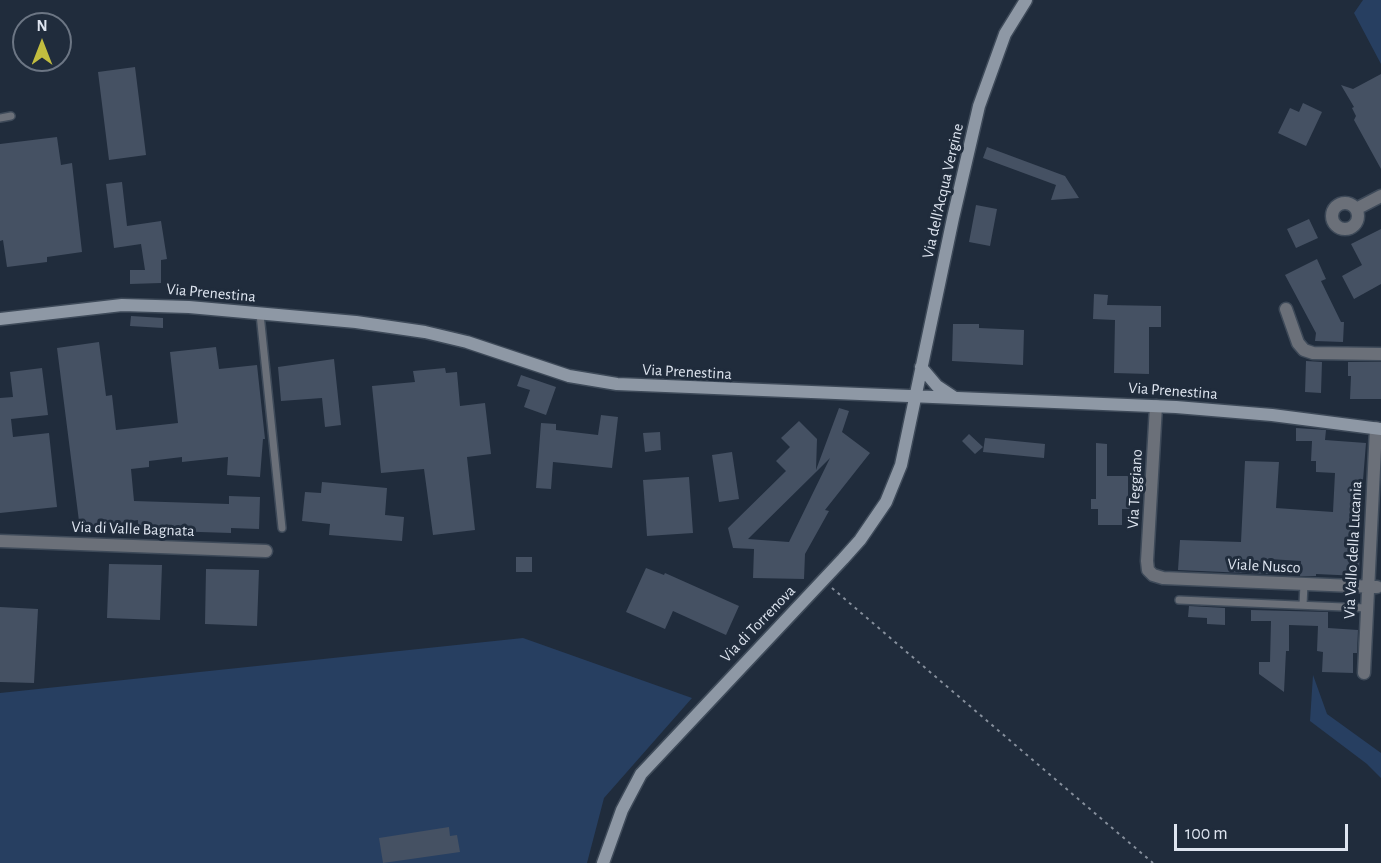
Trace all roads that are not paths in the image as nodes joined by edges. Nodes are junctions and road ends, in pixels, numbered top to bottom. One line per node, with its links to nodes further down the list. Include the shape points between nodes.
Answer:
1 (1026, 0): 10 (main road, Via dell'Acqua Vergine, via 1005,34 979,106)
2 (11, 116): 3 (lane)
3 (0, 118)
4 (1381, 196): 5 (street)
5 (1356, 209)
6 (1286, 309): 9 (street, via 1304,350)
7 (260, 314): 8 (main road, Via Prenestina, via 131,305); 11 (main road, Via Prenestina, via 425,332 569,376 606,383); 15 (lane)
8 (0, 319)
9 (1381, 354)
10 (921, 368): 11 (main road, Via dell'Acqua Vergine); 12 (main road, via 937,386)
11 (915, 397): 12 (main road, Via Prenestina); 25 (main road, Via di Torrenova, via 901,465 886,502 860,540 641,774 622,810)
12 (956, 398): 13 (main road, Via Prenestina)
13 (1156, 406): 14 (main road, Via Prenestina); 18 (street, Via Teggiano, via 1147,561)
14 (1378, 428): 20 (street, Via Vallo della Lucania)
15 (282, 528)
16 (0, 541): 17 (street, Via di Valle Bagnata)
17 (266, 551)
18 (1150, 573): 19 (street, Viale Nusco, via 1160,578)
19 (1304, 584): 20 (street, Viale Nusco); 22 (lane)
20 (1372, 587): 23 (street, Via Vallo della Lucania)
21 (1179, 600): 22 (lane)
22 (1303, 605): 23 (lane)
23 (1372, 608): 24 (street, Via Vallo della Lucania)
24 (1364, 673)
25 (603, 863)

